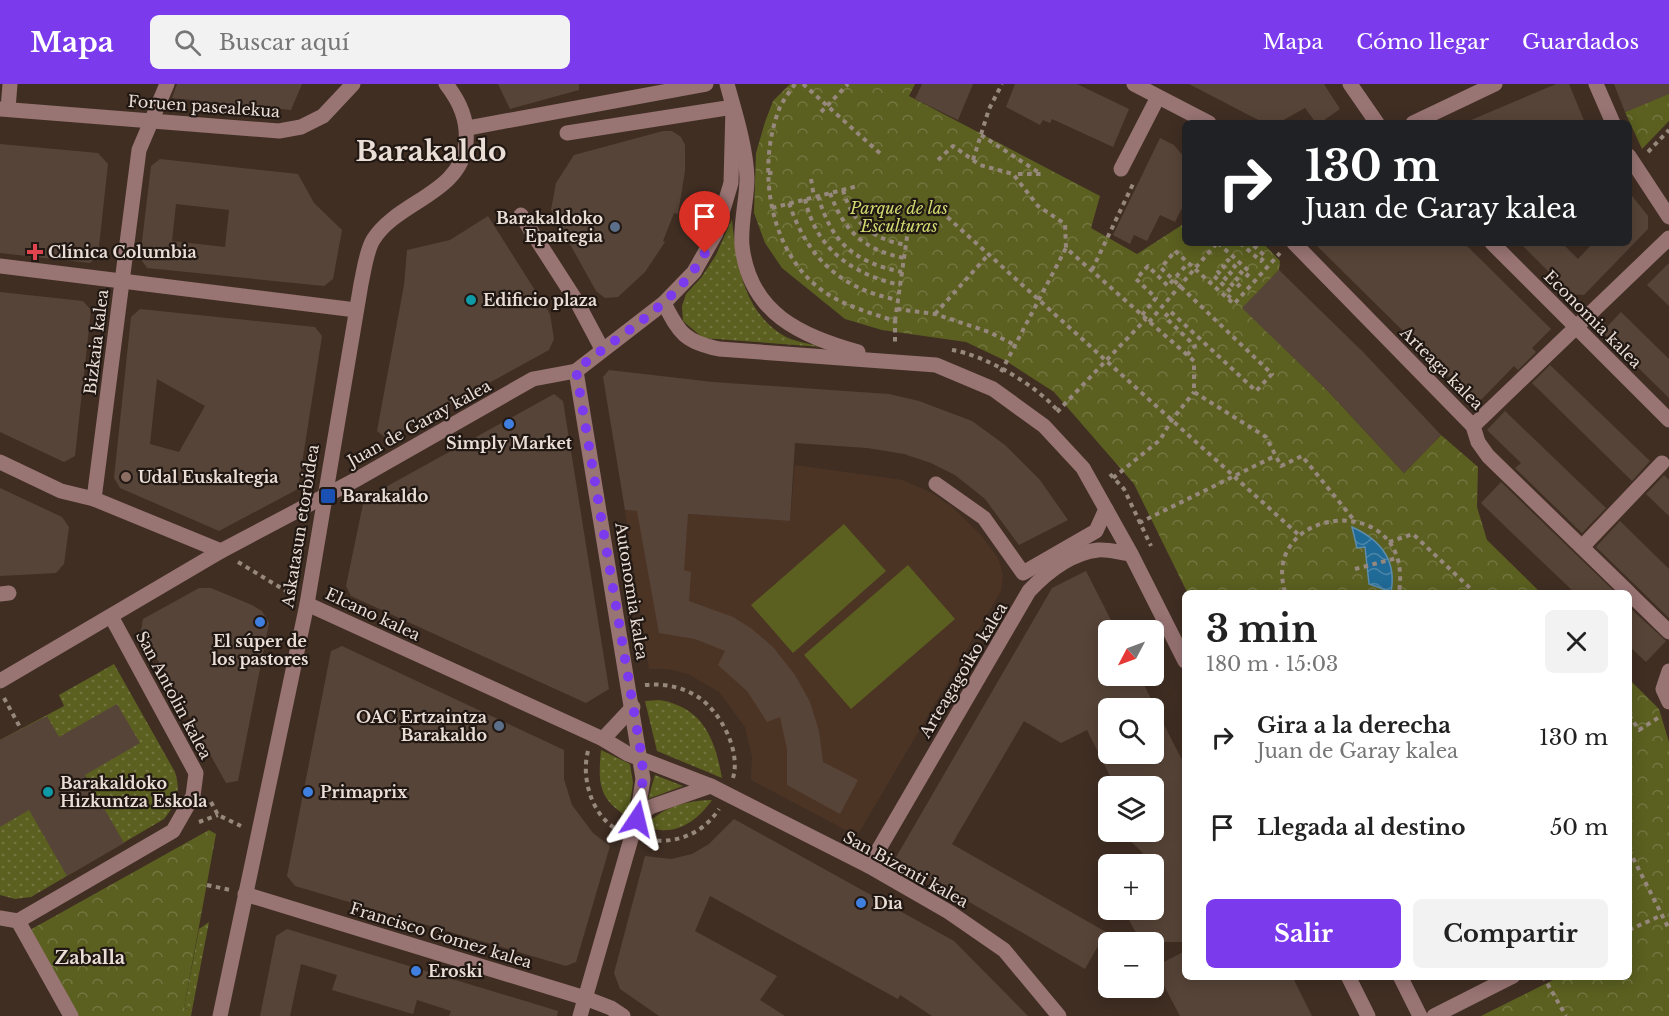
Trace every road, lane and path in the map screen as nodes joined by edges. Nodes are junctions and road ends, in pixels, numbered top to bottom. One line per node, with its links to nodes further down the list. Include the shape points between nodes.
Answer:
1 (10, 84): 18 (street)
2 (167, 84): 20 (street, Bizkaia kalea)
3 (353, 84): 20 (street, Foruen pasealekua, via 324,116 293,129)
4 (446, 84): 25 (street, via 462,108)
5 (706, 84): 25 (street)
6 (727, 84): 17 (street)
7 (795, 84): 34 (path, via 781,105 772,132)
8 (803, 84): 16 (path)
9 (848, 84): 16 (path)
10 (1002, 84): 28 (path)
11 (1134, 84): 15 (street)
12 (1350, 84): 22 (street)
13 (1495, 84): 23 (street)
14 (1596, 84): 24 (street)
15 (1158, 97): 21 (street); 33 (street)
16 (826, 105): 19 (path); 29 (path)
17 (733, 107): 27 (street); 73 (street, Juan de Garay kalea, via 730,183 716,233 694,272); 84 (street, via 747,177 742,245 748,273 763,300 783,322 822,341)
18 (4, 109): 20 (street, Foruen pasealekua)
19 (821, 112)
20 (153, 120): 67 (street, Bizkaia kalea, via 139,150)
21 (1203, 120)
22 (1375, 120)
23 (1419, 120)
24 (1612, 120)
25 (468, 128): 75 (street, Askatasun etorbidea, via 457,171 373,239)
26 (1669, 130): 32 (path)
27 (567, 133)
28 (981, 135): 31 (path); 36 (path, via 1041,174)
29 (883, 156)
30 (938, 160): 31 (path, via 953,146)
31 (973, 160): 36 (path)
32 (1632, 161): 47 (street)
33 (1121, 169)
34 (768, 173): 35 (path); 46 (path)
35 (774, 173)
36 (1013, 174): 58 (path, via 1038,206 1065,224)
37 (811, 178): 42 (path)
38 (858, 186): 40 (path)
39 (1132, 186): 65 (path)
40 (843, 190): 41 (path); 51 (path, via 853,216 864,228)
41 (830, 193): 42 (path); 61 (path, via 837,212 858,240 872,249)
42 (816, 197): 43 (path); 66 (path, via 831,230 854,255)
43 (806, 199): 44 (path); 69 (path, via 816,232 828,249 863,274)
44 (789, 203): 46 (path); 71 (path, via 799,232 812,253 853,285 879,297)
45 (934, 205): 59 (path)
46 (771, 208): 79 (path, via 782,239 801,269 822,290 849,305)
47 (1667, 210)
48 (521, 215): 82 (street)
49 (908, 230): 51 (path)
50 (1669, 238): 80 (street)
51 (906, 245): 61 (path)
52 (1215, 246): 64 (path)
53 (1221, 246): 70 (path, via 1250,272 1246,277 1228,261 1223,266 1241,283 1236,288 1218,272 1214,276 1232,293)
54 (1244, 246): 55 (path, via 1261,261 1265,256)
55 (1254, 246)
56 (1297, 246): 92 (street, Arteaga kalea)
57 (1495, 246): 80 (street, Economia kalea)
58 (1066, 248): 65 (path); 72 (path)
59 (988, 255): 72 (path); 76 (path)
60 (1278, 255): 70 (path, via 1233,304)
61 (904, 258): 66 (path)
62 (1188, 263): 64 (path); 68 (path); 68 (path, via 1175,251 1161,268)
63 (0, 266): 67 (street)
64 (1195, 268): 70 (path); 78 (path, bridge)
65 (1092, 270): 77 (path)
66 (902, 272): 69 (path)
67 (122, 280): 75 (street); 100 (street, Bizkaia kalea)
68 (1173, 280): 77 (path, via 1168,286 1148,266 1136,279 1156,298); 83 (path, via 1272,374 1256,391 1170,312 1165,317 1195,346)
69 (900, 285): 71 (path)
70 (1228, 298)
71 (898, 300): 74 (path)
72 (1038, 300): 81 (path); 85 (path)
73 (664, 303): 82 (street, Juan de Garay kalea); 84 (street, via 686,339 699,345)
74 (897, 309): 76 (path); 79 (path)
75 (356, 310): 99 (street, Askatasun etorbidea)
76 (934, 314): 81 (path)
77 (1142, 315): 78 (path)
78 (1147, 320): 83 (path); 85 (path)
79 (895, 321): 84 (path)
80 (1576, 327): 90 (street, Economia kalea); 92 (street)
81 (1015, 345): 87 (path)
82 (602, 349): 86 (street, Juan de Garay kalea)
83 (1187, 355): 88 (path, via 1194,361)
84 (889, 360): 87 (street, via 936,364)
85 (1107, 363): 89 (path); 91 (path)
86 (576, 370): 99 (street, Juan de Garay kalea, via 534,379); 124 (street, Autonomia kalea)
87 (993, 389): 91 (street)
88 (1194, 392): 89 (path); 93 (path, via 1266,437)
89 (1171, 420): 96 (path); 98 (path, via 1160,440)
90 (1669, 420)
91 (1044, 426): 98 (street, via 1083,468)
92 (1473, 426): 106 (street, Arteaga kalea, via 1488,456)
93 (1275, 456): 96 (path); 102 (path, via 1281,466 1302,456)
94 (0, 462): 100 (street, via 62,491)
95 (1662, 463): 106 (street)
96 (1234, 477): 103 (path); 104 (path)
97 (936, 484): 101 (street, via 984,518 1023,573 1096,531)
98 (1096, 491): 101 (street)
99 (324, 495): 107 (street, Juan de Garay kalea); 116 (street, Askatasun etorbidea)
100 (94, 499): 107 (street)
101 (1106, 509): 103 (street)
102 (1354, 520): 104 (path, via 1320,523); 105 (path, via 1373,528)
103 (1119, 532): 108 (street)
104 (1300, 536): 111 (path, via 1283,569)
105 (1388, 542): 109 (path); 113 (path, via 1413,534)
106 (1582, 548): 114 (street, Arteaga kalea)
107 (221, 551): 116 (path, Elcano kalea); 117 (street, Juan de Garay kalea)
108 (1131, 554): 119 (street); 135 (street, Arteagagoiko kalea, via 1099,550 1075,556 1029,591)
109 (1397, 558): 110 (path); 112 (path)
110 (1355, 569)
111 (1285, 590)
112 (1399, 590)
113 (1472, 590)
114 (1626, 590)
115 (1632, 596): 118 (street, Arteaga kalea)
116 (307, 604): 128 (street, Elcano kalea); 133 (street, Askatasun etorbidea)
117 (112, 618): 121 (street, Juan de Garay kalea); 130 (street, San Antolin kalea)
118 (1669, 632)
119 (1182, 655)
120 (1669, 671): 123 (street, via 1663,689)
121 (0, 681)
122 (0, 690): 127 (path)
123 (1669, 702)
124 (633, 707): 128 (street); 129 (street, Autonomia kalea)
125 (1661, 716): 126 (path, via 1639,730)
126 (1632, 720)
127 (21, 729)
128 (603, 739): 129 (street, Elcano kalea)
129 (642, 759): 131 (street, Elcano kalea); 132 (street, Autonomia kalea)
130 (196, 773): 133 (path, San Antolin kalea, via 218,815); 139 (street, via 193,796 173,831)
131 (711, 786): 132 (street, via 650,807); 135 (street, San Bizenti kalea)
132 (637, 819): 146 (street, Autonomia kalea)
133 (258, 835): 136 (street, Askatasun etorbidea)
134 (1632, 856): 137 (path)
135 (868, 866): 151 (street, San Bizenti kalea, via 949,912 1004,950)
136 (246, 894): 146 (street, Francisco Gomez kalea); 148 (street, Askatasun etorbidea)
137 (1660, 916): 140 (path); 141 (path)
138 (0, 918): 139 (street)
139 (18, 921): 147 (street)
140 (1632, 929)
141 (1669, 929)
142 (1350, 980): 152 (street)
143 (1402, 980): 153 (street)
144 (1505, 980): 154 (street)
145 (1545, 980): 155 (path)
146 (585, 998): 149 (street, Autonomia kalea); 150 (street, Francisco Gomez kalea)
147 (71, 1016)
148 (220, 1016)
149 (580, 1016)
150 (623, 1016)
151 (1059, 1016)
152 (1368, 1016)
153 (1420, 1016)
154 (1434, 1016)
155 (1566, 1016)

